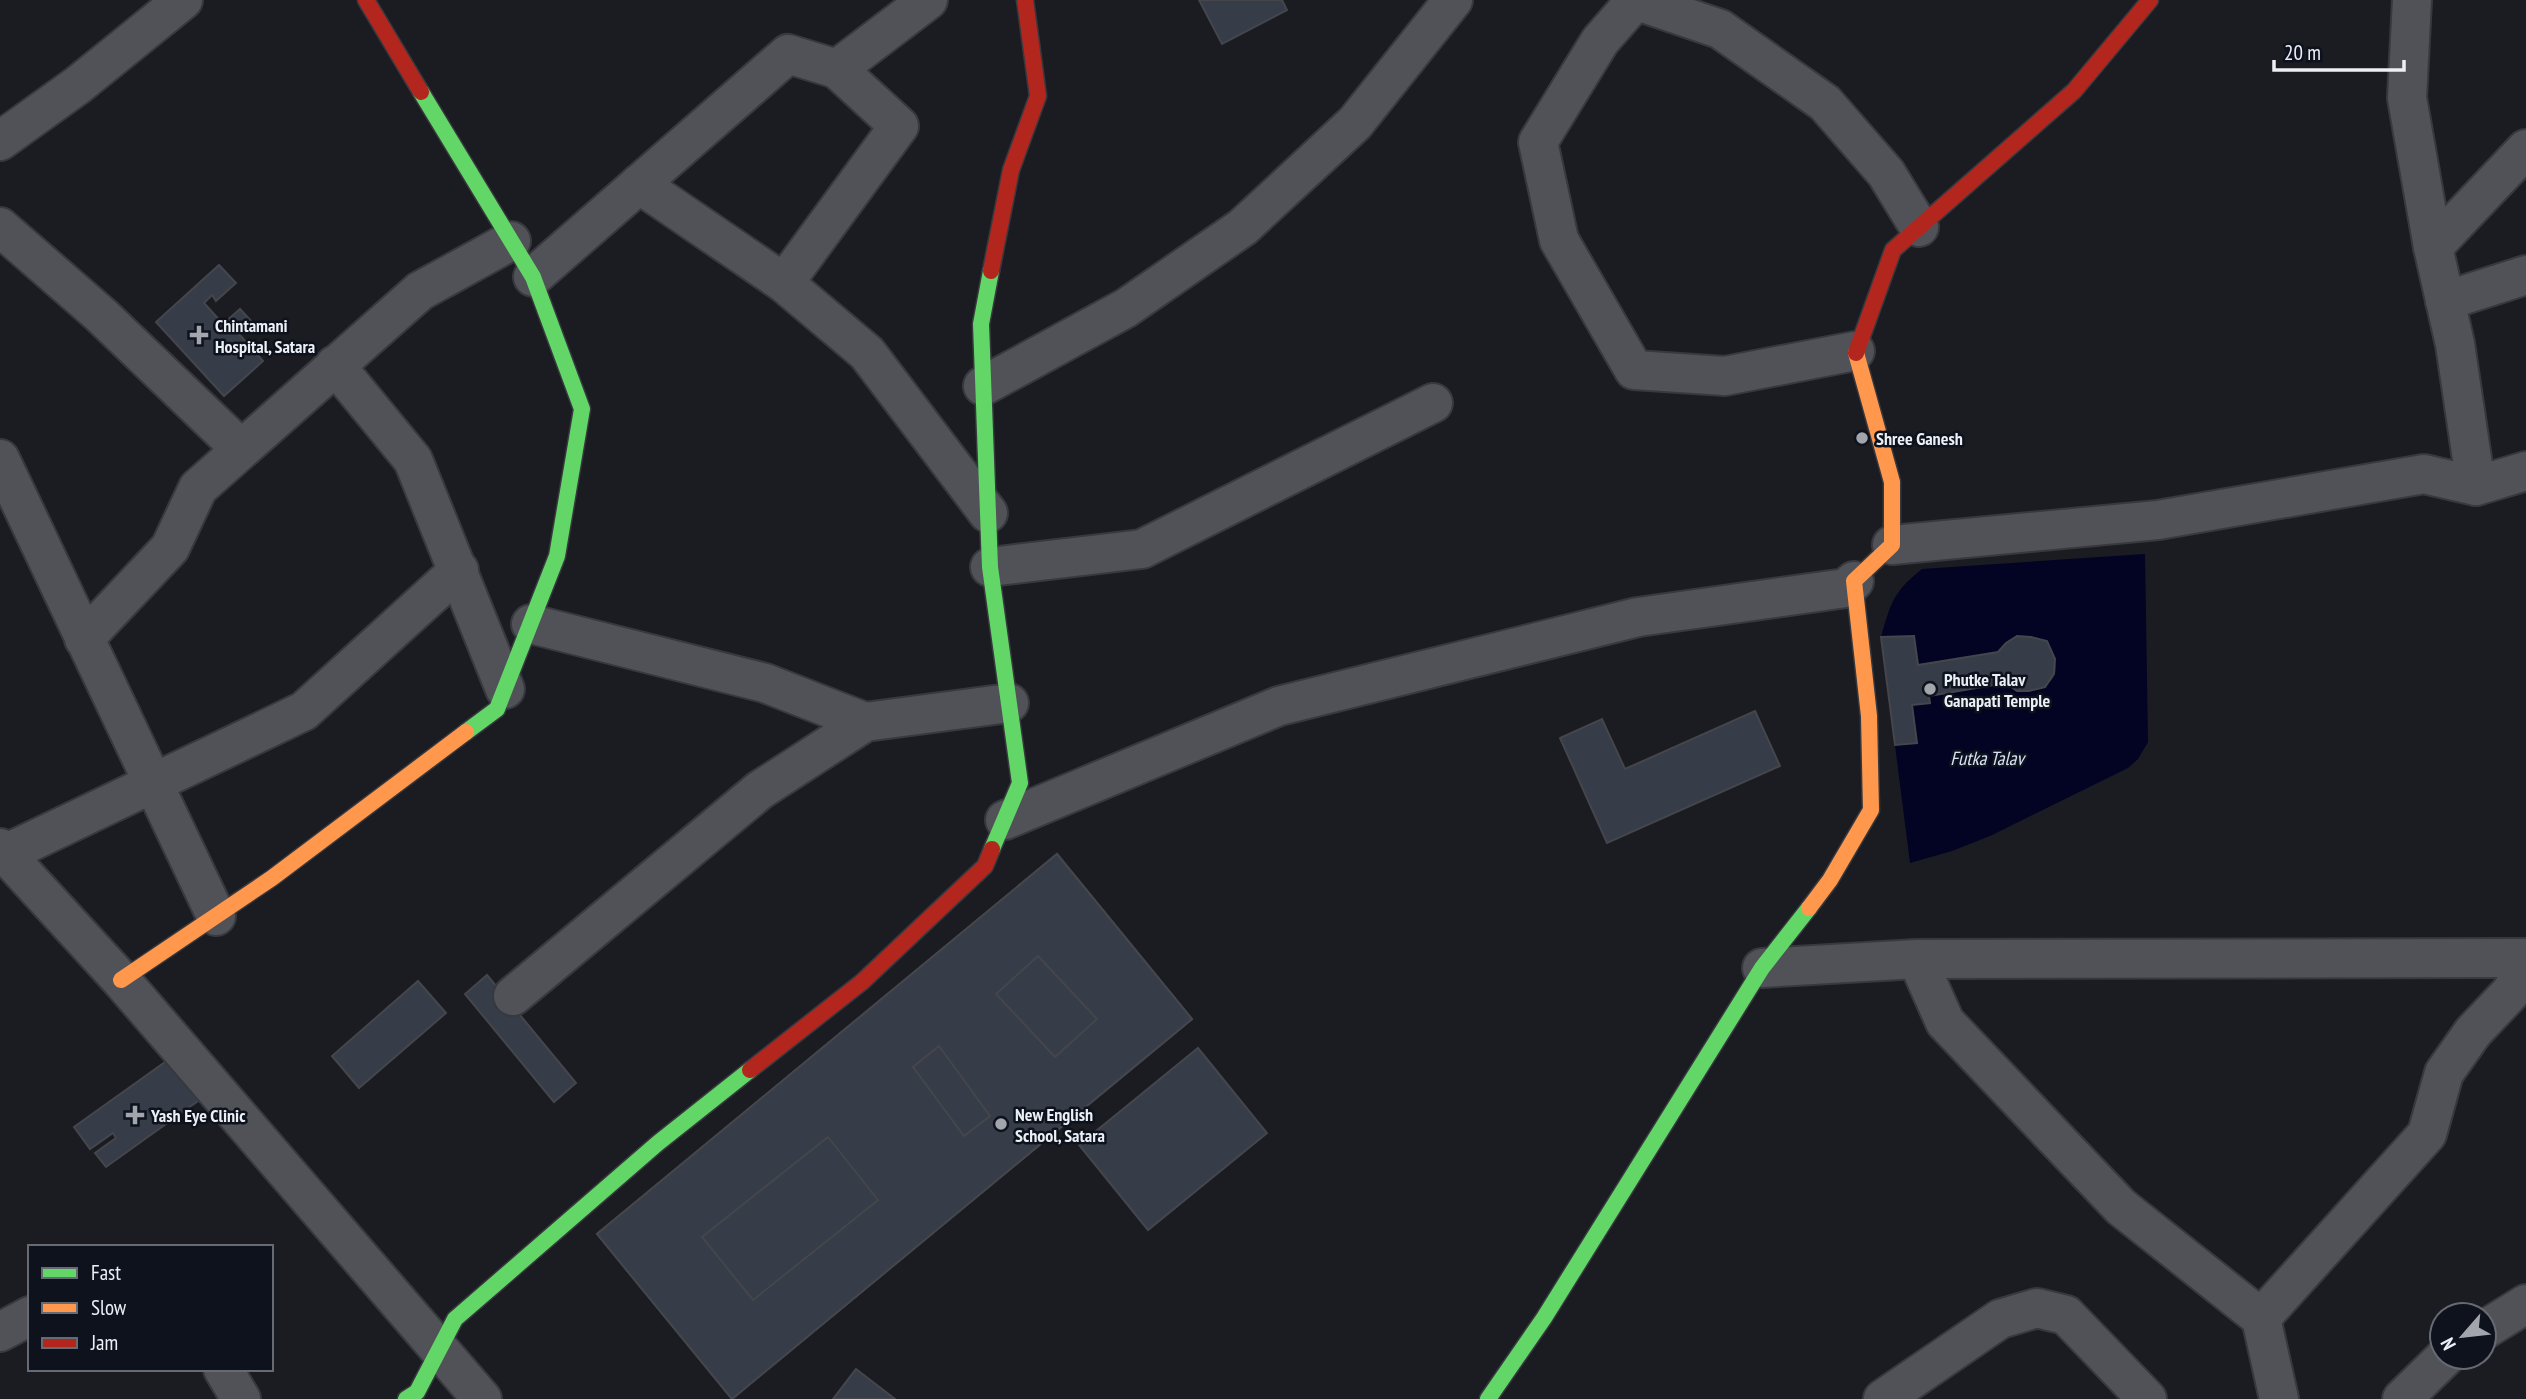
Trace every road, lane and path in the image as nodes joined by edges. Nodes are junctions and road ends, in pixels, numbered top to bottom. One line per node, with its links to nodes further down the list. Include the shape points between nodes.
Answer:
1 (183, 0): 10 (street)
2 (366, 0): 15 (street)
3 (928, 0): 9 (street)
4 (1025, 0): 23 (street, via 1038,96 1011,170 981,324)
5 (1453, 0): 23 (street, via 1355,124 1243,227 1126,308)
6 (1635, 0): 14 (street, via 1720,29 1825,103 1886,173); 21 (street, via 1600,41 1538,142 1559,240 1634,370 1725,376)
7 (2150, 0): 14 (street, via 2074,91)
8 (2412, 0): 16 (street, via 2407,98)
9 (837, 69): 12 (street, via 788,54); 19 (street, via 899,126)
10 (0, 141)
11 (2526, 149): 16 (street)
12 (639, 184): 18 (street); 19 (street)
13 (0, 227): 25 (street, via 101,315)
14 (1919, 227): 21 (street, via 1893,250)
15 (511, 241): 18 (street); 22 (street, via 420,291)
16 (2433, 247): 20 (street)
17 (2526, 275): 20 (street)
18 (533, 277): 34 (street, via 582,409 557,556)
19 (784, 283): 29 (street, via 867,353)
20 (2445, 301): 28 (street)
21 (1855, 351): 30 (street, via 1892,482)
22 (335, 365): 25 (street); 32 (street, via 413,460)
23 (983, 386): 29 (street)
24 (1433, 403): 31 (street, via 1142,550)
25 (241, 449): 35 (street, via 198,488 170,548)
26 (0, 459): 35 (street)
27 (2526, 471): 28 (street)
28 (2476, 486): 30 (street, via 2424,474 2158,520)
29 (988, 513): 31 (street)
30 (1892, 545): 33 (street)
31 (990, 567): 37 (street)
32 (459, 570): 36 (street); 39 (street, via 304,712)
33 (1854, 581): 40 (street, via 1846,588 1638,617 1279,706); 45 (street, via 1869,716 1871,810 1830,880)
34 (531, 624): 36 (street); 38 (street, via 765,683)
35 (84, 639): 39 (street)
36 (505, 688): 42 (street, via 497,709)
37 (1009, 703): 38 (street); 40 (street, via 1020,783)
38 (865, 722): 47 (street, via 760,790)
39 (152, 782): 41 (street); 42 (street)
40 (1004, 820): 53 (street, via 985,866 862,982 638,1160 455,1319)
41 (3, 851): 46 (street)
42 (216, 916): 46 (street)
43 (2524, 958): 44 (street); 50 (street, via 2510,993 2473,1032 2444,1073 2427,1134)
44 (1917, 959): 45 (street); 50 (street, via 1945,1022 2121,1207)
45 (1762, 968): 59 (street, via 1544,1318)
46 (121, 980): 53 (street)
47 (513, 996)
48 (2526, 1304): 51 (street)
49 (28, 1317): 52 (street)
50 (2262, 1318): 62 (street)
51 (2498, 1322)
52 (0, 1332)
53 (439, 1349): 57 (street, via 417,1391); 58 (street)
54 (224, 1371): 56 (street)
55 (2431, 1371): 63 (street)
56 (241, 1399)
57 (406, 1399)
58 (482, 1399)
59 (1488, 1399)
60 (1883, 1399): 61 (street, via 2000,1319 2037,1308 2066,1315)
61 (2147, 1399)
62 (2279, 1399)
63 (2402, 1399)

